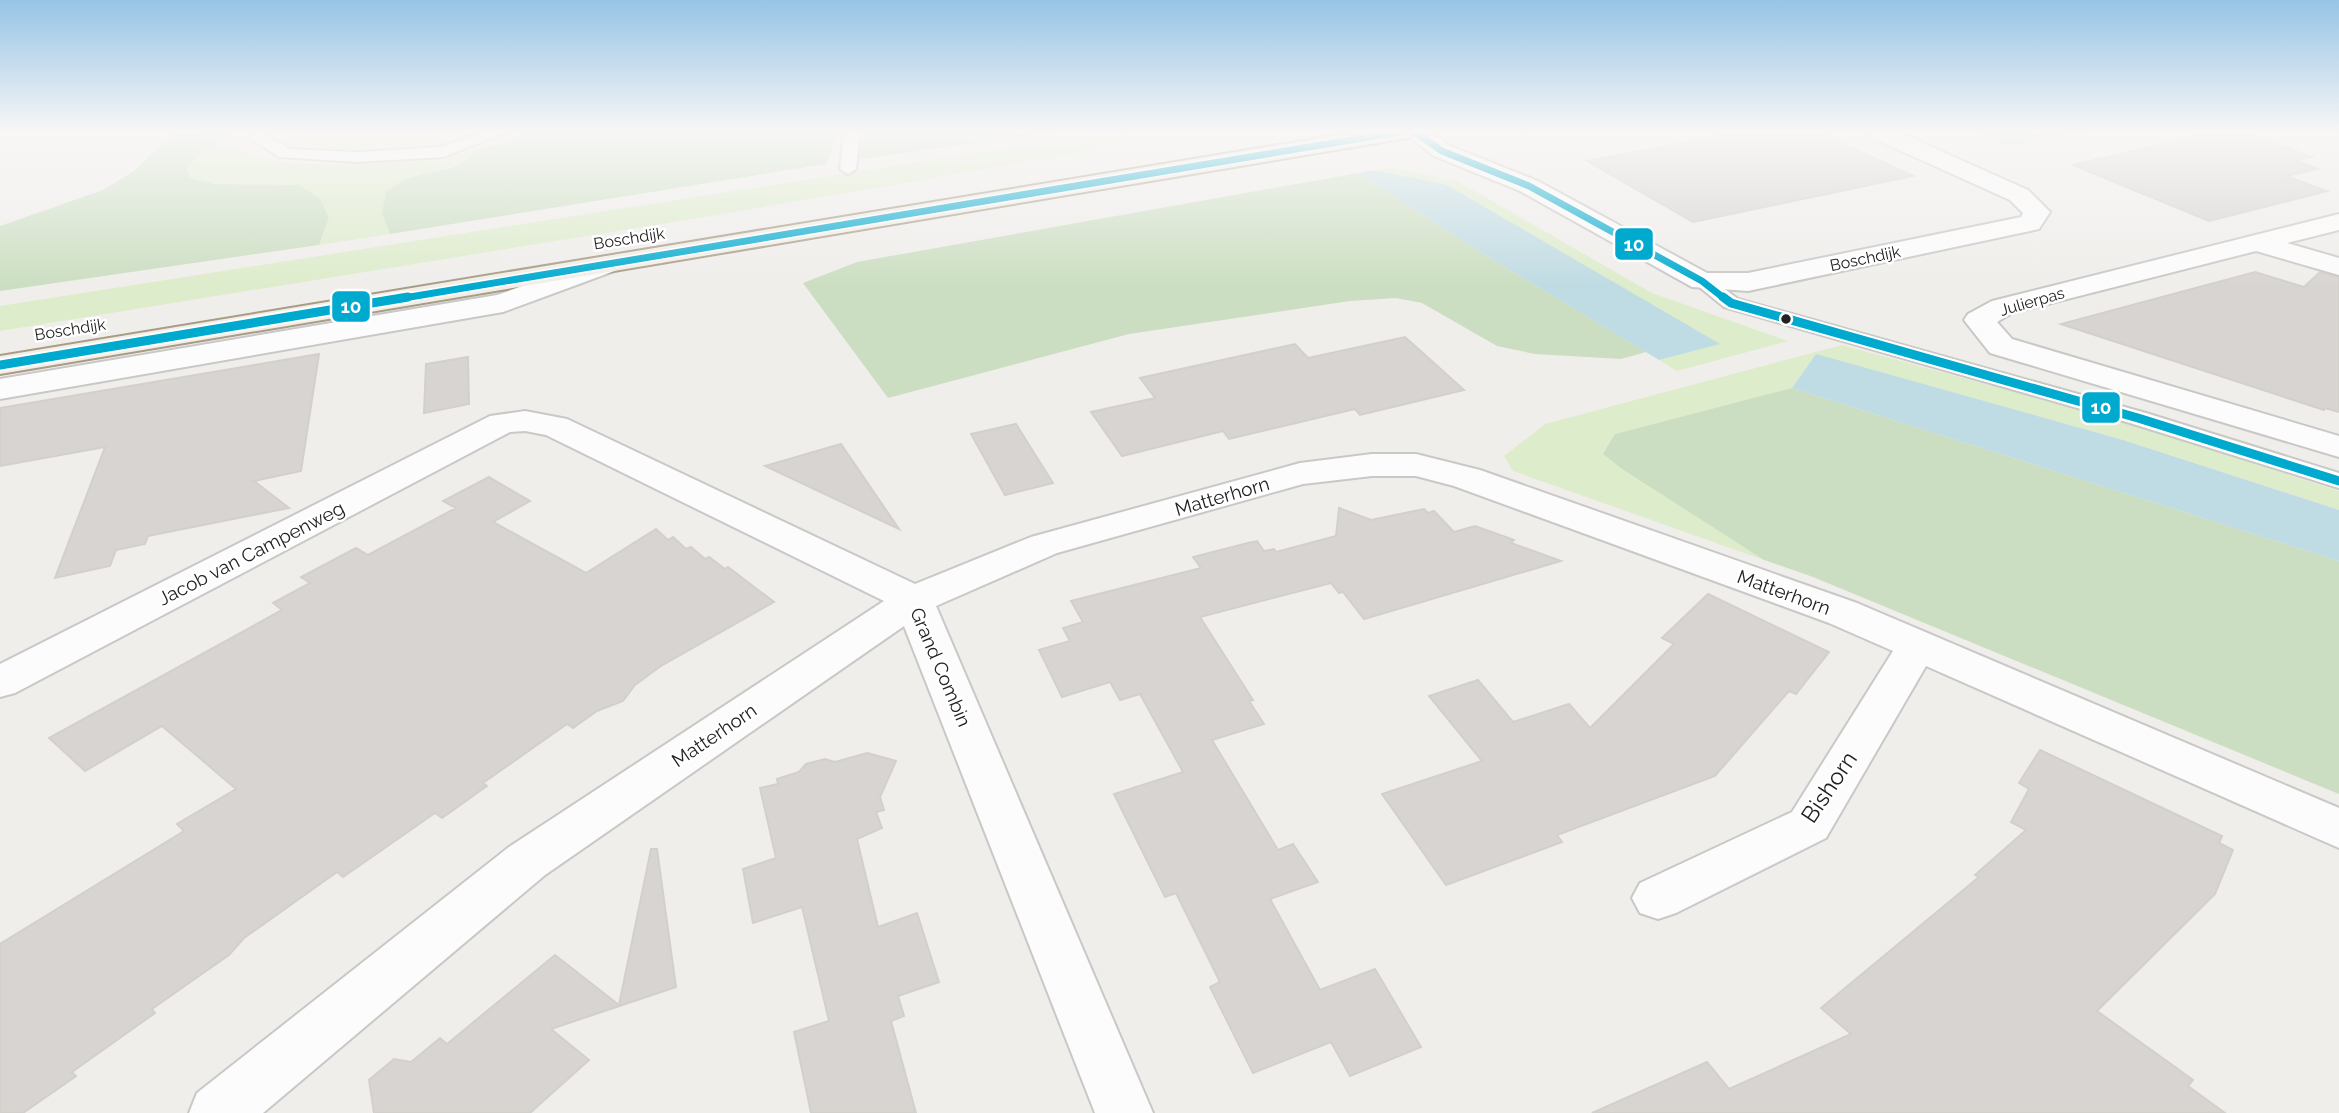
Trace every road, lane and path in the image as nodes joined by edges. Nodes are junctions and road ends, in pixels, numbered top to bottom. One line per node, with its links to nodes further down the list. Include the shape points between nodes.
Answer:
1 (953, 183): 12 (main road, Boschdijk)
2 (1106, 183): 9 (main road, Boschdijk)
3 (1522, 183): 6 (street, Boschdijk)
4 (1527, 183): 6 (street, Boschdijk)
5 (1992, 183): 11 (street, Boschdijk, via 2019,195 2037,212 2030,223 1748,282)
6 (1530, 186): 11 (street, Boschdijk)
7 (2339, 222): 8 (street, Julierpas)
8 (2256, 243): 10 (street); 16 (street, Julierpas, via 2001,307 1979,320 2001,346)
9 (607, 264): 13 (main road, Boschdijk); 14 (street, Boschdijk, via 503,303)
10 (2339, 267)
11 (1702, 281): 17 (lane, via 1742,307 2138,418)
12 (0, 340)
13 (0, 365)
14 (0, 389)
15 (502, 423): 18 (street, Grand Combin, via 555,426); 20 (street, Jacob van Campenweg)
16 (2339, 447)
17 (2339, 481)
18 (914, 600): 19 (street, Matterhorn, via 1044,545 1300,474 1416,465 1545,506 1843,614); 23 (street, Matterhorn, via 527,861); 24 (street, Grand Combin)
19 (1917, 646): 21 (street, Matterhorn); 22 (street, Bishorn, via 1809,825)
20 (0, 682)
21 (2339, 829)
22 (1658, 898)
23 (218, 1113)
24 (1124, 1113)

